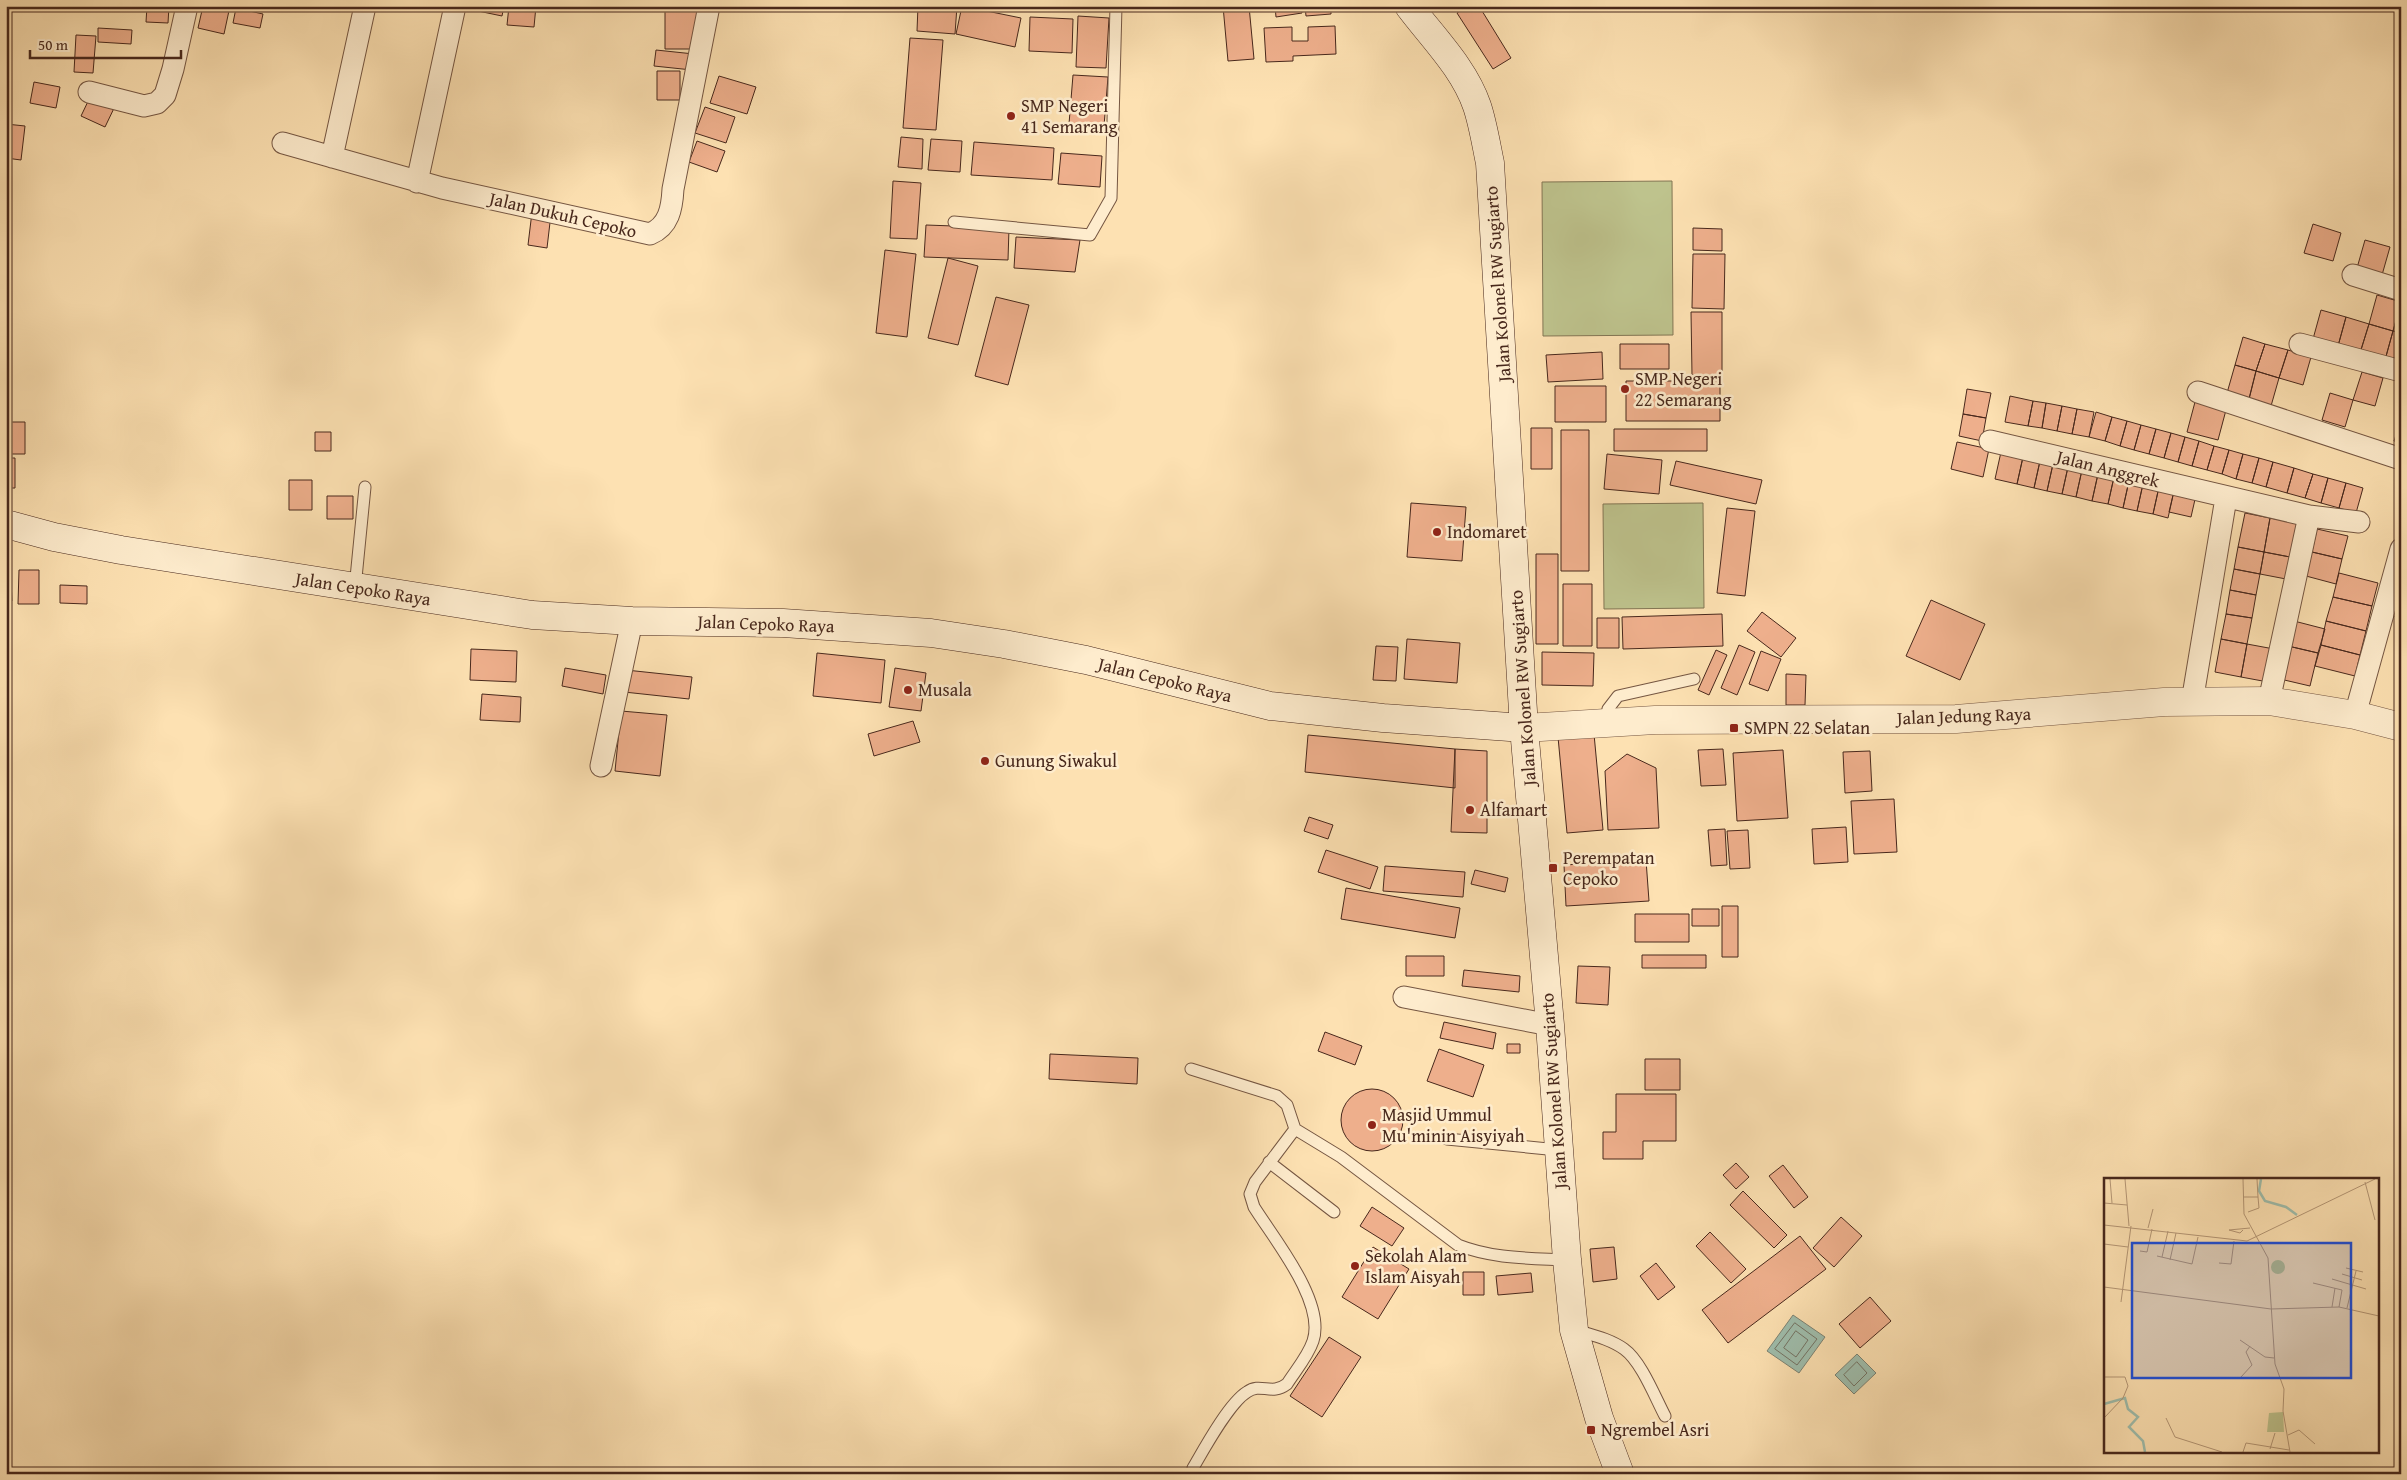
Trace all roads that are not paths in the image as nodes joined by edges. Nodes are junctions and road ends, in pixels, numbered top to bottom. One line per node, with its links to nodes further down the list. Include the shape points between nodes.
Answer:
1 (188, 6): 7 (street, via 168,86 158,103 144,106)
2 (365, 6): 9 (street)
3 (455, 6): 10 (street)
4 (709, 6): 10 (street, Jalan Dukuh Cepoko, via 672,208 659,230 650,234)
5 (1116, 6): 11 (lane, via 1111,198 1090,235)
6 (1410, 6): 33 (main road, Jalan Kolonel RW Sugiarto, via 1468,84 1478,106 1490,163)
7 (89, 92)
8 (283, 144): 9 (street, Jalan Dukuh Cepoko)
9 (332, 158): 10 (street, Jalan Dukuh Cepoko)
10 (417, 182)
11 (954, 222)
12 (2353, 276): 13 (street)
13 (2401, 290)
14 (2300, 344): 15 (street)
15 (2401, 371)
16 (2198, 392): 18 (street)
17 (1990, 441): 20 (street, Jalan Anggrek)
18 (2401, 458)
19 (364, 487): 25 (lane)
20 (2226, 498): 21 (street, Jalan Anggrek); 29 (street)
21 (2309, 516): 22 (street, Jalan Anggrek); 28 (street)
22 (2359, 522)
23 (6, 524): 25 (main road, Jalan Cepoko Raya, via 120,550)
24 (2401, 549): 30 (street)
25 (355, 588): 26 (main road, Jalan Cepoko Raya, via 532,615)
26 (632, 621): 33 (main road, Jalan Cepoko Raya, via 775,622 931,633 1086,660 1270,706); 34 (street)
27 (1694, 679): 31 (lane, via 1618,696 1608,709)
28 (2269, 701): 29 (main road, Jalan Jedung Raya); 30 (main road, Jalan Jedung Raya)
29 (2192, 702): 31 (main road, Jalan Jedung Raya, via 1956,719 1655,720)
30 (2355, 715): 32 (main road, Jalan Jedung Raya)
31 (1605, 724): 33 (main road, Jalan Jedung Raya)
32 (2401, 727)
33 (1524, 728): 36 (main road, Jalan Kolonel RW Sugiarto)
34 (601, 766)
35 (1404, 997): 36 (street)
36 (1550, 1025): 40 (main road, Jalan Kolonel RW Sugiarto)
37 (1191, 1069): 38 (lane, via 1277,1096 1287,1105)
38 (1295, 1129): 41 (lane); 43 (lane, via 1341,1157 1458,1245 1496,1256)
39 (1446, 1139): 40 (lane)
40 (1558, 1150): 43 (main road, Jalan Kolonel RW Sugiarto)
41 (1269, 1162): 42 (lane); 46 (lane, via 1252,1188 1251,1200 1307,1291 1316,1323 1313,1341 1287,1384 1273,1390 1255,1388 1245,1392 1220,1424)
42 (1334, 1212)
43 (1567, 1260): 44 (main road, Jalan Kolonel RW Sugiarto)
44 (1574, 1330): 45 (lane, via 1625,1350 1635,1361); 47 (main road, Jalan Kolonel RW Sugiarto, via 1599,1418)
45 (1665, 1416)
46 (1193, 1468)
47 (1620, 1474)

